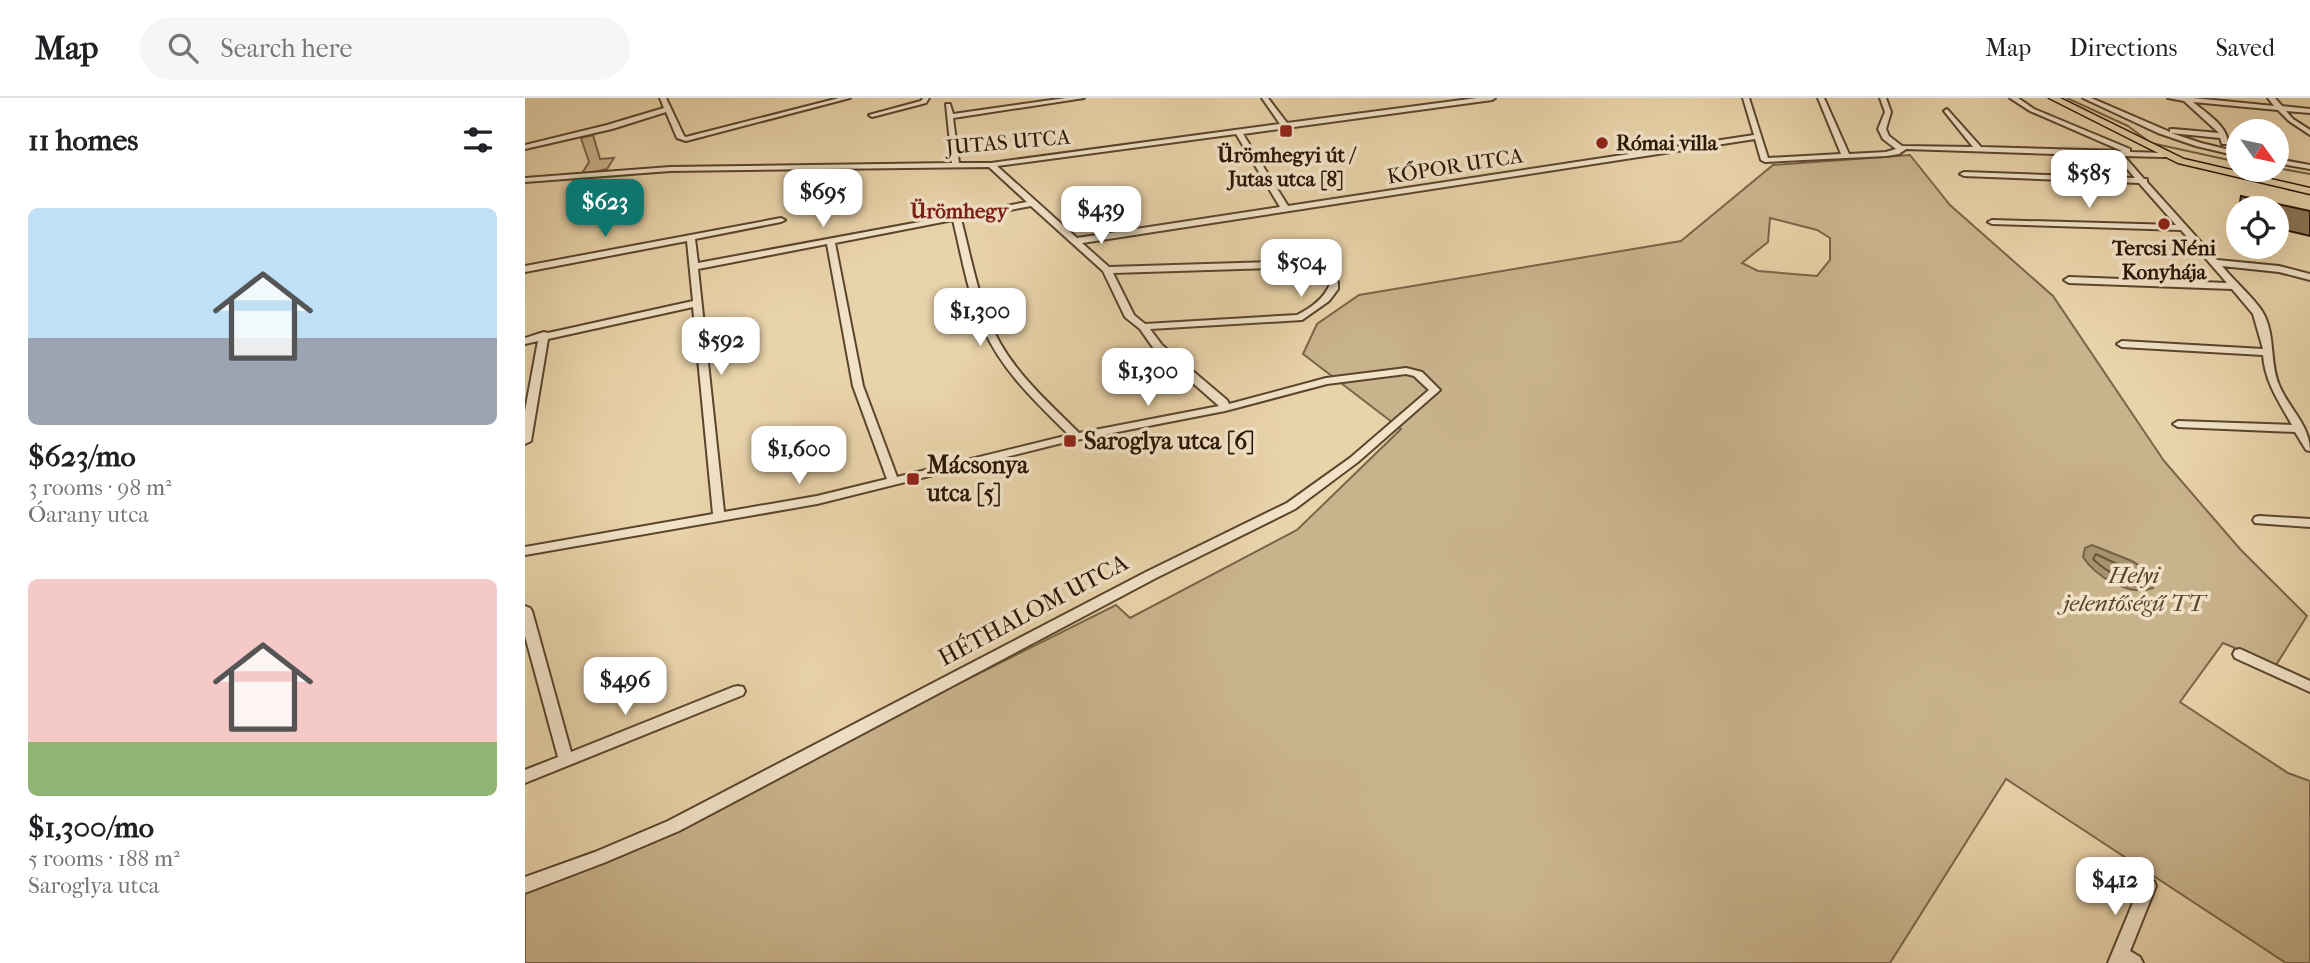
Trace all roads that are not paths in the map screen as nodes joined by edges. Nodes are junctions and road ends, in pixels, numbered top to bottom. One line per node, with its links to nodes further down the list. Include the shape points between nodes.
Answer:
1 (663, 98): 18 (street)
2 (847, 98): 18 (street, via 686,139 681,138)
3 (926, 98): 21 (street, via 913,106)
4 (1081, 98): 22 (street)
5 (1265, 98): 23 (street)
6 (1492, 98): 23 (street, JUTAS UTCA)
7 (1747, 98): 27 (street)
8 (1821, 98): 34 (street)
9 (1883, 98): 30 (street, via 1888,112 1883,132)
10 (2013, 98): 36 (street)
11 (2053, 98): 37 (main road)
12 (2086, 98): 24 (street)
13 (2171, 98): 15 (street)
14 (2271, 98): 17 (street)
15 (2184, 99): 17 (street); 28 (street)
16 (949, 105): 22 (street)
17 (2277, 108): 20 (street); 26 (street)
18 (668, 109): 29 (street)
19 (1947, 111): 31 (street)
20 (2310, 111)
21 (872, 115)
22 (950, 116): 40 (street)
23 (1285, 126): 25 (street, JUTAS UTCA)
24 (2151, 129): 28 (street); 32 (street)
25 (1238, 132): 39 (street, JUTAS UTCA); 47 (street)
26 (2310, 134)
27 (1758, 136): 34 (street, via 1765,160); 47 (street, KŐPOR UTCA)
28 (2225, 136): 32 (street)
29 (525, 147)
30 (1900, 148): 31 (street); 34 (street, via 1886,154)
31 (1979, 149): 35 (street)
32 (2217, 150): 33 (street)
33 (2226, 152)
34 (1845, 154)
35 (2118, 154): 36 (street); 44 (street)
36 (2133, 155): 37 (street)
37 (2163, 155): 45 (main road)
38 (2289, 163): 41 (street)
39 (991, 165): 40 (street, JUTAS UTCA); 46 (street)
40 (956, 166): 43 (street, JUTAS UTCA, via 670,169)
41 (2310, 167)
42 (1964, 174): 44 (street)
43 (525, 180)
44 (2144, 181): 51 (street)
45 (2310, 191)
46 (1032, 203): 48 (street); 53 (street)
47 (1286, 210): 53 (street, KŐPOR UTCA)
48 (957, 219): 54 (street); 73 (street, via 982,317 996,345)
49 (781, 220): 52 (street)
50 (1992, 222): 51 (street)
51 (2185, 229): 55 (street)
52 (691, 239): 56 (street); 57 (street)
53 (1075, 241): 58 (street)
54 (831, 242): 56 (street); 76 (street, via 858,386)
55 (2215, 263): 59 (street); 61 (street)
56 (693, 267): 63 (street)
57 (525, 269)
58 (1107, 270): 62 (street, via 1308,264 1317,266); 64 (street, via 1130,317)
59 (2310, 277)
60 (2069, 280): 61 (street)
61 (2233, 286): 68 (street, via 2258,313)
62 (1335, 288): 64 (street, via 1299,318)
63 (697, 303): 65 (street); 77 (street)
64 (1143, 327): 70 (street, via 1158,347)
65 (544, 335): 66 (street); 69 (street)
66 (525, 341)
67 (2122, 344): 68 (street)
68 (2269, 352): 72 (street, via 2274,385)
69 (530, 391): 74 (street)
70 (1226, 408): 73 (street); 87 (street, HÉTHALOM UTCA, via 1326,382 1406,371 1418,374 1435,390 1354,460 1291,506 1151,575 679,825)
71 (2178, 424): 72 (street)
72 (2301, 429): 75 (street)
73 (1077, 437): 76 (street)
74 (525, 441)
75 (2310, 448)
76 (893, 481): 77 (street)
77 (719, 518): 80 (street)
78 (2259, 520): 79 (street)
79 (2310, 523)
80 (525, 551)
81 (525, 611): 85 (street)
82 (2240, 654): 83 (street)
83 (2310, 687)
84 (738, 691): 85 (street)
85 (566, 760): 86 (street)
86 (525, 777)
87 (525, 885)
88 (2148, 886): 89 (street)
89 (2124, 960)

